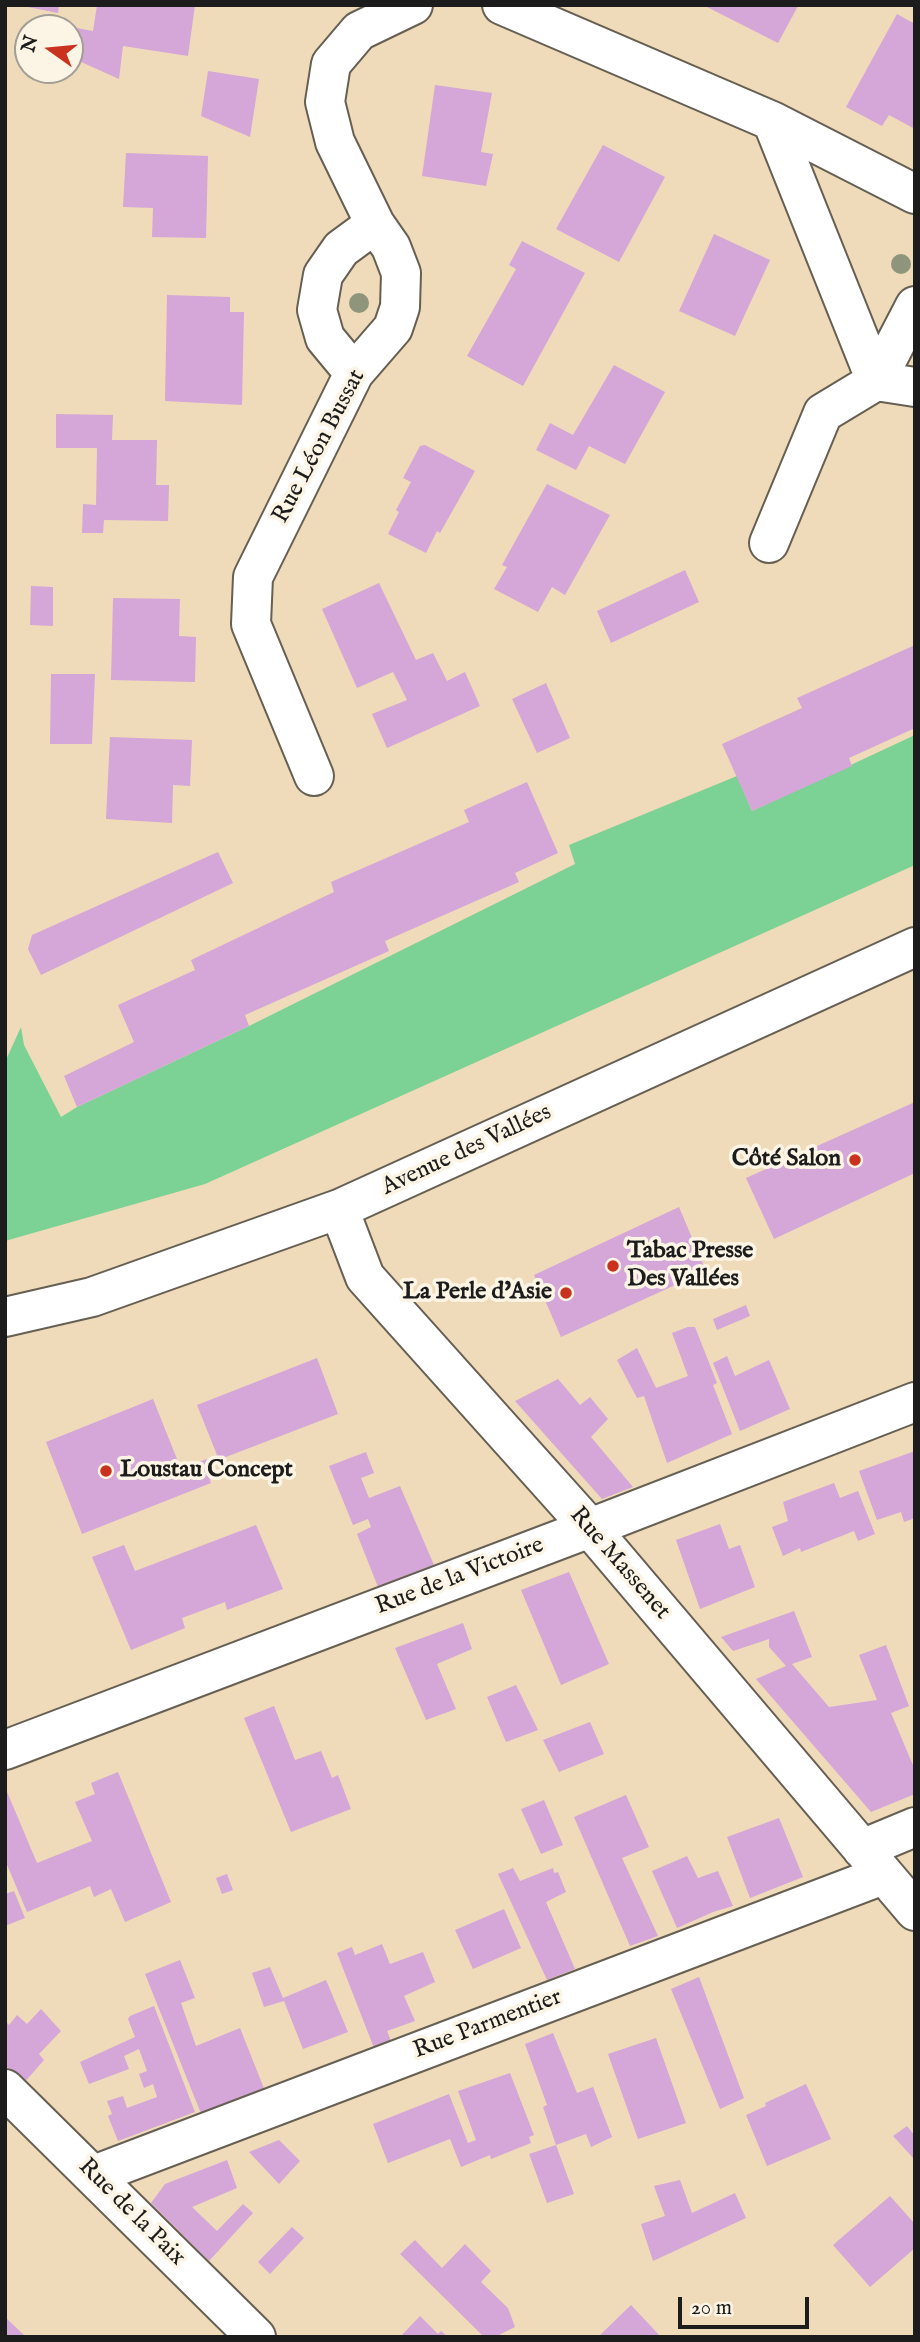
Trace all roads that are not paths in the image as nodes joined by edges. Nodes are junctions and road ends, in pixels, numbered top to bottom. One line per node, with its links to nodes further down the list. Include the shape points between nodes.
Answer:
1 (413, 5): 5 (street, Rue Léon Bussat, via 359,32 331,64 325,102 335,142)
2 (502, 5): 3 (street)
3 (772, 121): 4 (street); 8 (street)
4 (915, 194)
5 (375, 224): 7 (street, Rue Léon Bussat, via 401,273 400,307 393,328); 7 (street, via 341,249 323,275 317,310 325,338)
6 (915, 306): 8 (street)
7 (354, 373): 11 (street, Rue Léon Bussat, via 253,577 251,624)
8 (876, 381): 9 (street); 10 (street, via 823,413)
9 (915, 387)
10 (769, 543)
11 (314, 776)
12 (915, 947): 13 (street, Avenue des Vallées)
13 (339, 1209): 14 (street, Avenue des Vallées, via 92,1297); 16 (street, Rue Massenet, via 365,1277)
14 (5, 1317)
15 (915, 1402): 16 (street, Rue de la Victoire)
16 (590, 1528): 17 (street, Rue de la Victoire); 19 (street, Rue Massenet)
17 (5, 1750)
18 (915, 1827): 19 (street, Rue Parmentier)
19 (872, 1862): 20 (street, Rue Massenet); 22 (street, Rue Parmentier)
20 (915, 1911)
21 (5, 2089): 22 (street, Rue de la Paix)
22 (94, 2175): 23 (street, Rue de la Paix)
23 (256, 2337)

